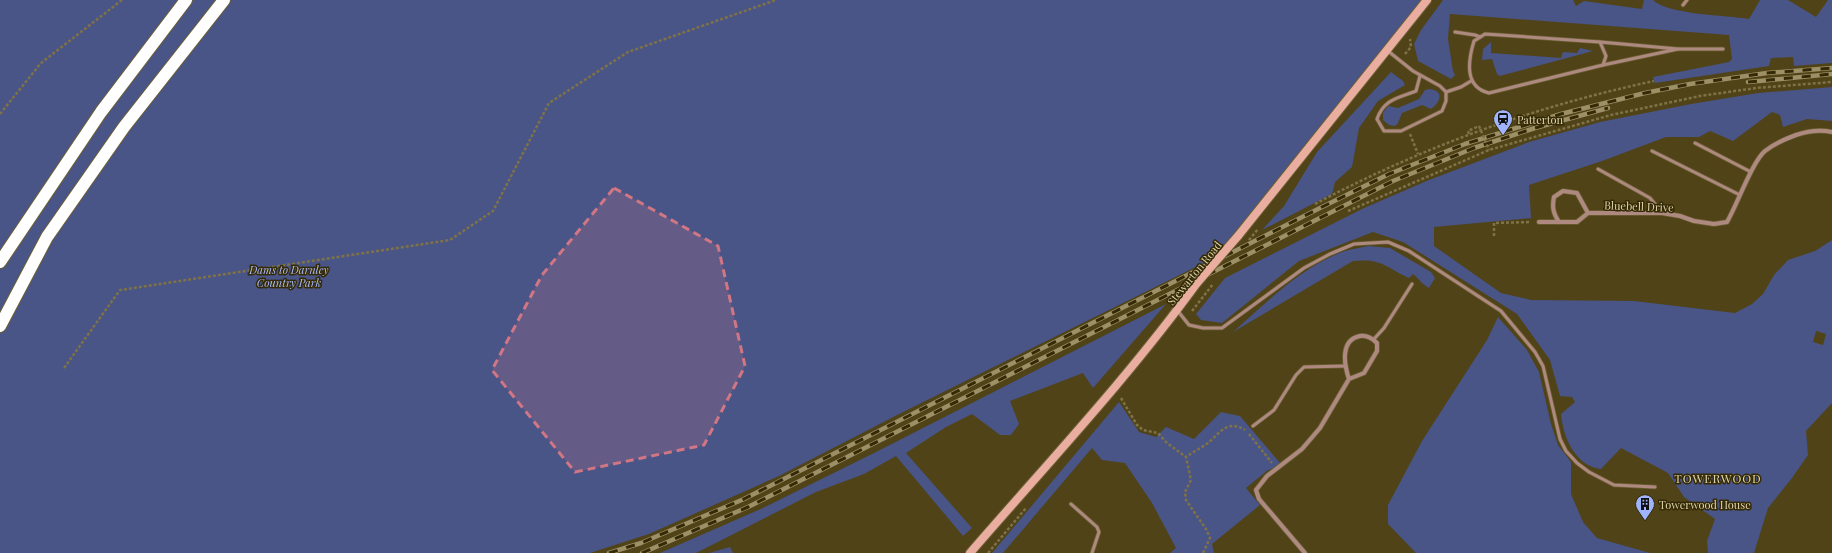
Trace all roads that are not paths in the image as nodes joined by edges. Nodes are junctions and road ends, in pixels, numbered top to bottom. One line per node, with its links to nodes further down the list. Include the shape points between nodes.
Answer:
1 (186, 0): 26 (highway, via 101,112)
2 (224, 0): 29 (highway, via 128,121 47,237)
3 (1427, 0): 11 (main road, Stewarton Road)
4 (1686, 0): 5 (lane)
5 (1683, 5)
6 (1455, 32): 7 (lane)
7 (1480, 37): 8 (lane, via 1485,34); 14 (lane, via 1474,41 1470,53)
8 (1600, 42): 9 (lane); 12 (lane, via 1606,56)
9 (1678, 49): 10 (lane); 12 (lane)
10 (1723, 49)
11 (1386, 50): 13 (lane); 28 (main road, Stewarton Road, bridge)
12 (1603, 65): 14 (lane, via 1490,93 1481,91)
13 (1420, 76): 15 (lane); 15 (lane, via 1416,91 1389,101 1381,108 1377,119 1384,131 1401,131 1442,111)
14 (1471, 81): 15 (lane)
15 (1446, 92)
16 (1832, 132): 20 (street, Bluebell Drive, via 1806,132 1783,140 1764,152)
17 (1695, 143): 20 (lane)
18 (1652, 151): 21 (lane)
19 (1598, 170): 23 (lane, via 1650,198)
20 (1751, 172): 21 (street, Bluebell Drive)
21 (1740, 195): 23 (street, Bluebell Drive, via 1727,222 1714,224)
22 (1588, 213): 23 (street, Bluebell Drive); 25 (street, Bluebell Drive, via 1577,222); 25 (street, Bluebell Drive, via 1577,193 1564,191 1554,197 1552,206 1554,216)
23 (1662, 213)
24 (1539, 222): 25 (street)
25 (1559, 222)
26 (0, 262)
27 (1412, 284): 30 (lane)
28 (1177, 310): 34 (lane, via 1189,325 1222,328 1304,268 1330,254 1354,244 1388,242 1409,251 1501,311 1535,352 1543,366 1560,439 1566,451 1577,463 1614,485); 36 (main road, Stewarton Road)
29 (0, 326)
30 (1374, 339): 31 (street, via 1364,336 1348,342 1345,349); 32 (street, via 1377,351 1364,372)
31 (1346, 366): 32 (street); 33 (lane, via 1304,367 1274,410)
32 (1349, 379): 38 (street, via 1320,428 1302,449 1267,476 1256,490 1259,499)
33 (1254, 426)
34 (1655, 487)
35 (1072, 504): 37 (lane, via 1097,527 1099,532)
36 (970, 553)
37 (1092, 553)
38 (1305, 553)

